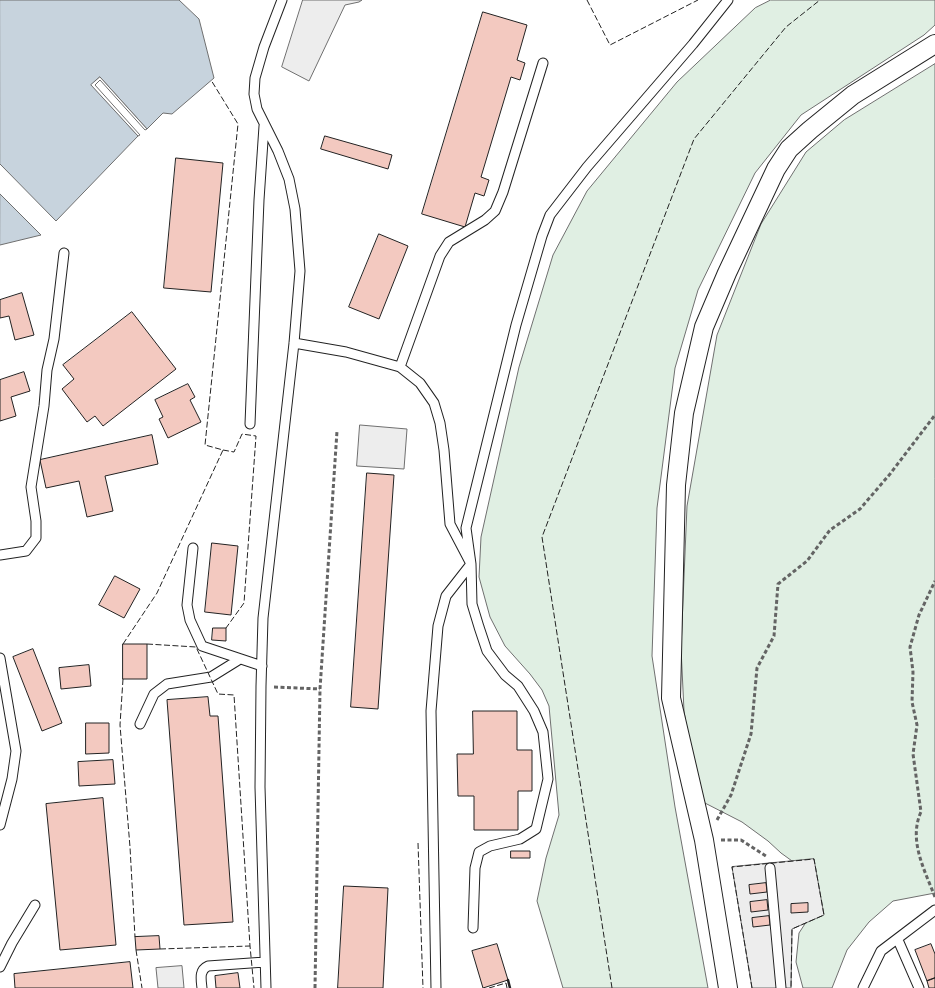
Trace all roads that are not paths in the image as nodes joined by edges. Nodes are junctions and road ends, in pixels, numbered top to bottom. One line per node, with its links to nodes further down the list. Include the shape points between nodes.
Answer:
1 (282, 0): 5 (lane, via 255,78 254,94)
2 (729, 1): 12 (lane, via 550,215 516,325 466,528)
3 (935, 44): 28 (street, via 853,95 789,149 776,169 704,327 684,413 676,485 670,698 704,840)
4 (543, 63): 8 (lane, via 498,205 485,220 449,242 440,256)
5 (264, 126): 7 (lane, via 289,179 295,209 300,271); 9 (lane)
6 (64, 253): 11 (lane, via 31,487 36,538 26,551)
7 (294, 343): 8 (lane, via 346,352); 15 (lane, via 264,618)
8 (400, 367): 12 (lane, via 420,383 434,403 444,450 450,524)
9 (250, 424)
10 (193, 548): 14 (lane, via 187,605 190,620 202,646)
11 (0, 555)
12 (471, 564): 21 (lane, via 472,604 484,643 496,664 518,686 534,711 543,732 548,780 536,829 520,839 479,852 475,868); 27 (lane, via 446,596 438,626 433,683)
13 (0, 658): 17 (lane, via 16,751)
14 (240, 659): 15 (lane); 16 (lane, via 211,677 167,684 154,694)
15 (262, 666): 23 (lane, via 260,787)
16 (140, 724)
17 (0, 822)
18 (770, 868): 29 (lane)
19 (35, 905): 24 (lane)
20 (935, 910): 22 (lane)
21 (473, 928)
22 (898, 940): 30 (lane, via 882,951); 31 (lane)
23 (265, 962): 25 (lane, via 208,966 200,975); 26 (lane)
24 (0, 967)
25 (202, 988)
26 (266, 988)
27 (436, 988)
28 (728, 988)
29 (781, 988)
30 (863, 988)
31 (919, 988)

